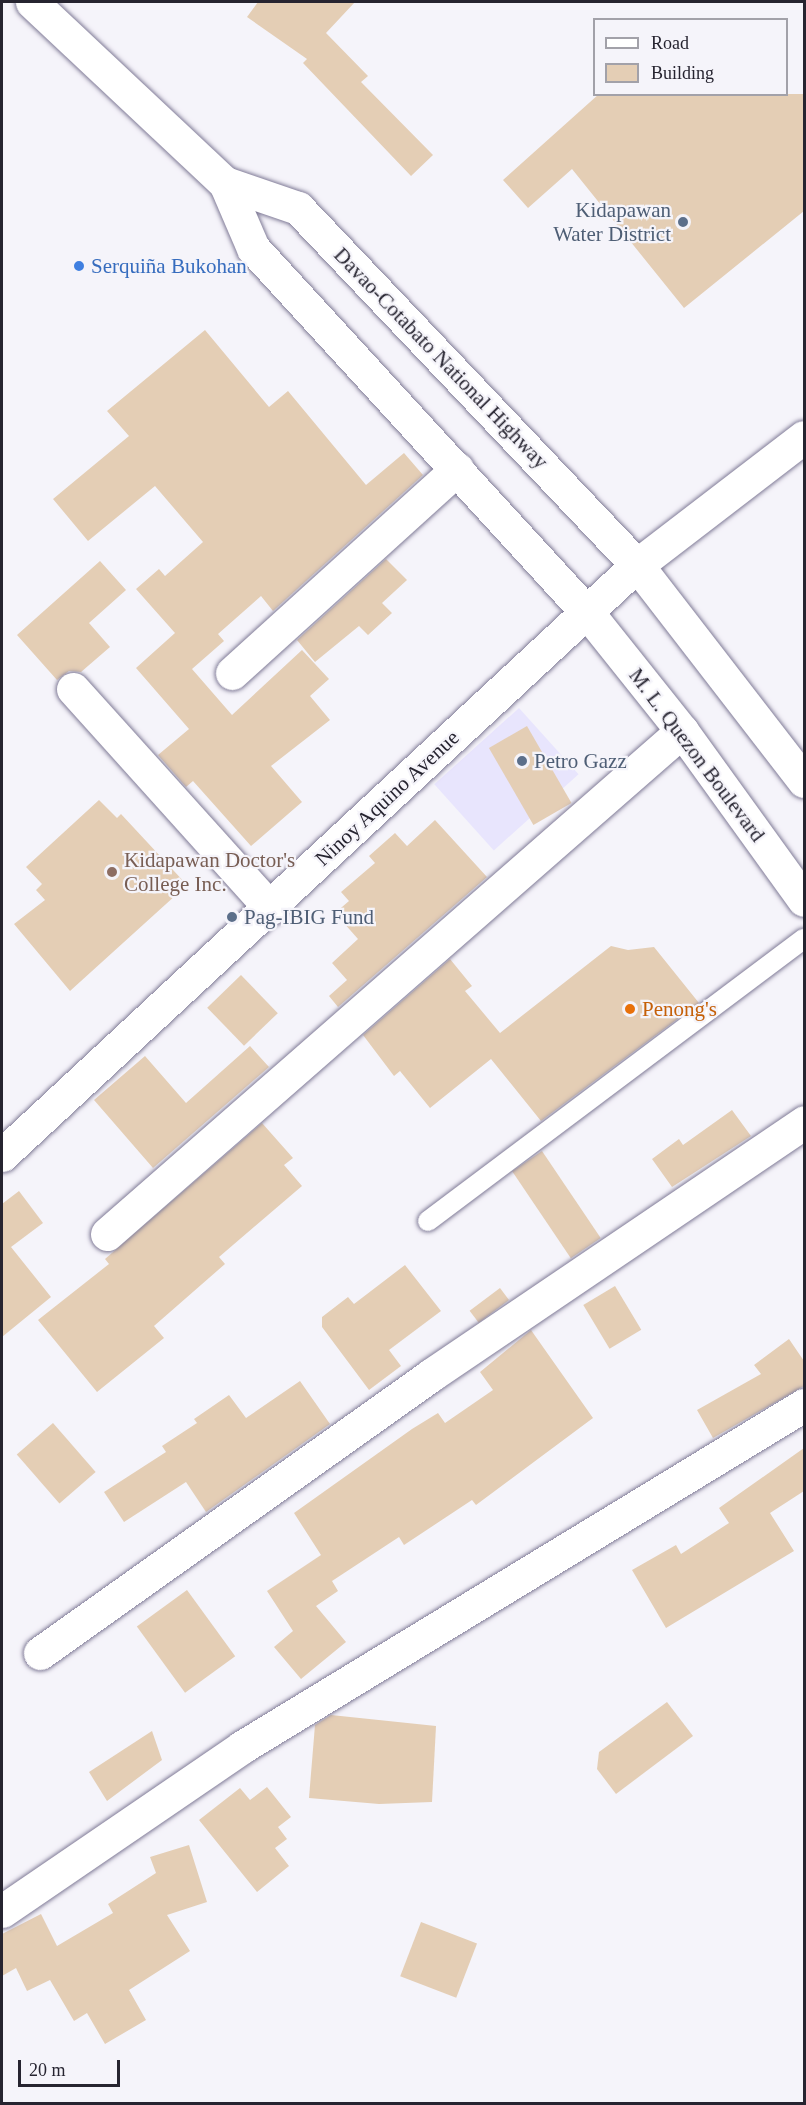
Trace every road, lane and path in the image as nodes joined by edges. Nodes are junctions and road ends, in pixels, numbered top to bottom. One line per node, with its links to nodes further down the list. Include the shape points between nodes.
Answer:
1 (32, 2): 2 (main road, Davao-Cotabato National Highway)
2 (225, 183): 4 (main road, Davao-Cotabato National Highway, via 253,248); 5 (main road, Davao-Cotabato National Highway, via 298,208)
3 (804, 437): 5 (main road, Ninoy Aquino Avenue)
4 (457, 469): 6 (main road, Davao-Cotabato National Highway); 7 (main road)
5 (637, 565): 6 (main road, Ninoy Aquino Avenue); 10 (main road)
6 (587, 612): 9 (main road, M. L. Quezon Boulevard); 12 (main road, Ninoy Aquino Avenue)
7 (232, 673)
8 (73, 689): 12 (main road)
9 (682, 731): 11 (main road, M. L. Quezon Boulevard); 17 (main road)
10 (804, 781)
11 (804, 900)
12 (270, 908): 15 (main road, Ninoy Aquino Avenue)
13 (804, 939): 16 (lane)
14 (804, 1122): 19 (main road, via 430,1375)
15 (2, 1155)
16 (428, 1221)
17 (107, 1234)
18 (804, 1405): 20 (main road, via 242,1747)
19 (40, 1653)
20 (2, 1911)

